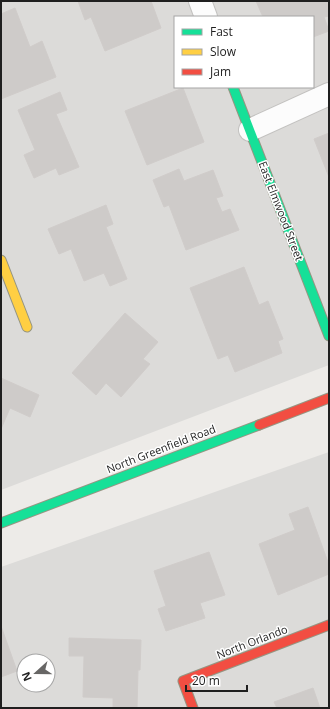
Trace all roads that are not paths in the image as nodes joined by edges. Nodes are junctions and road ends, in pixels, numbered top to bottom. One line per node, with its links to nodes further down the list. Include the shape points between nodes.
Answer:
1 (200, 1): 2 (street)
2 (206, 16)
3 (233, 88): 5 (street, East Elmwood Street)
4 (329, 94): 5 (street)
5 (250, 130): 8 (street, East Elmwood Street)
6 (1, 260): 7 (street)
7 (27, 327)
8 (329, 336)
9 (329, 398): 10 (street, North Greenfield Road)
10 (1, 523)
11 (329, 625): 12 (street, North Orlando, via 182,681)
12 (193, 708)

